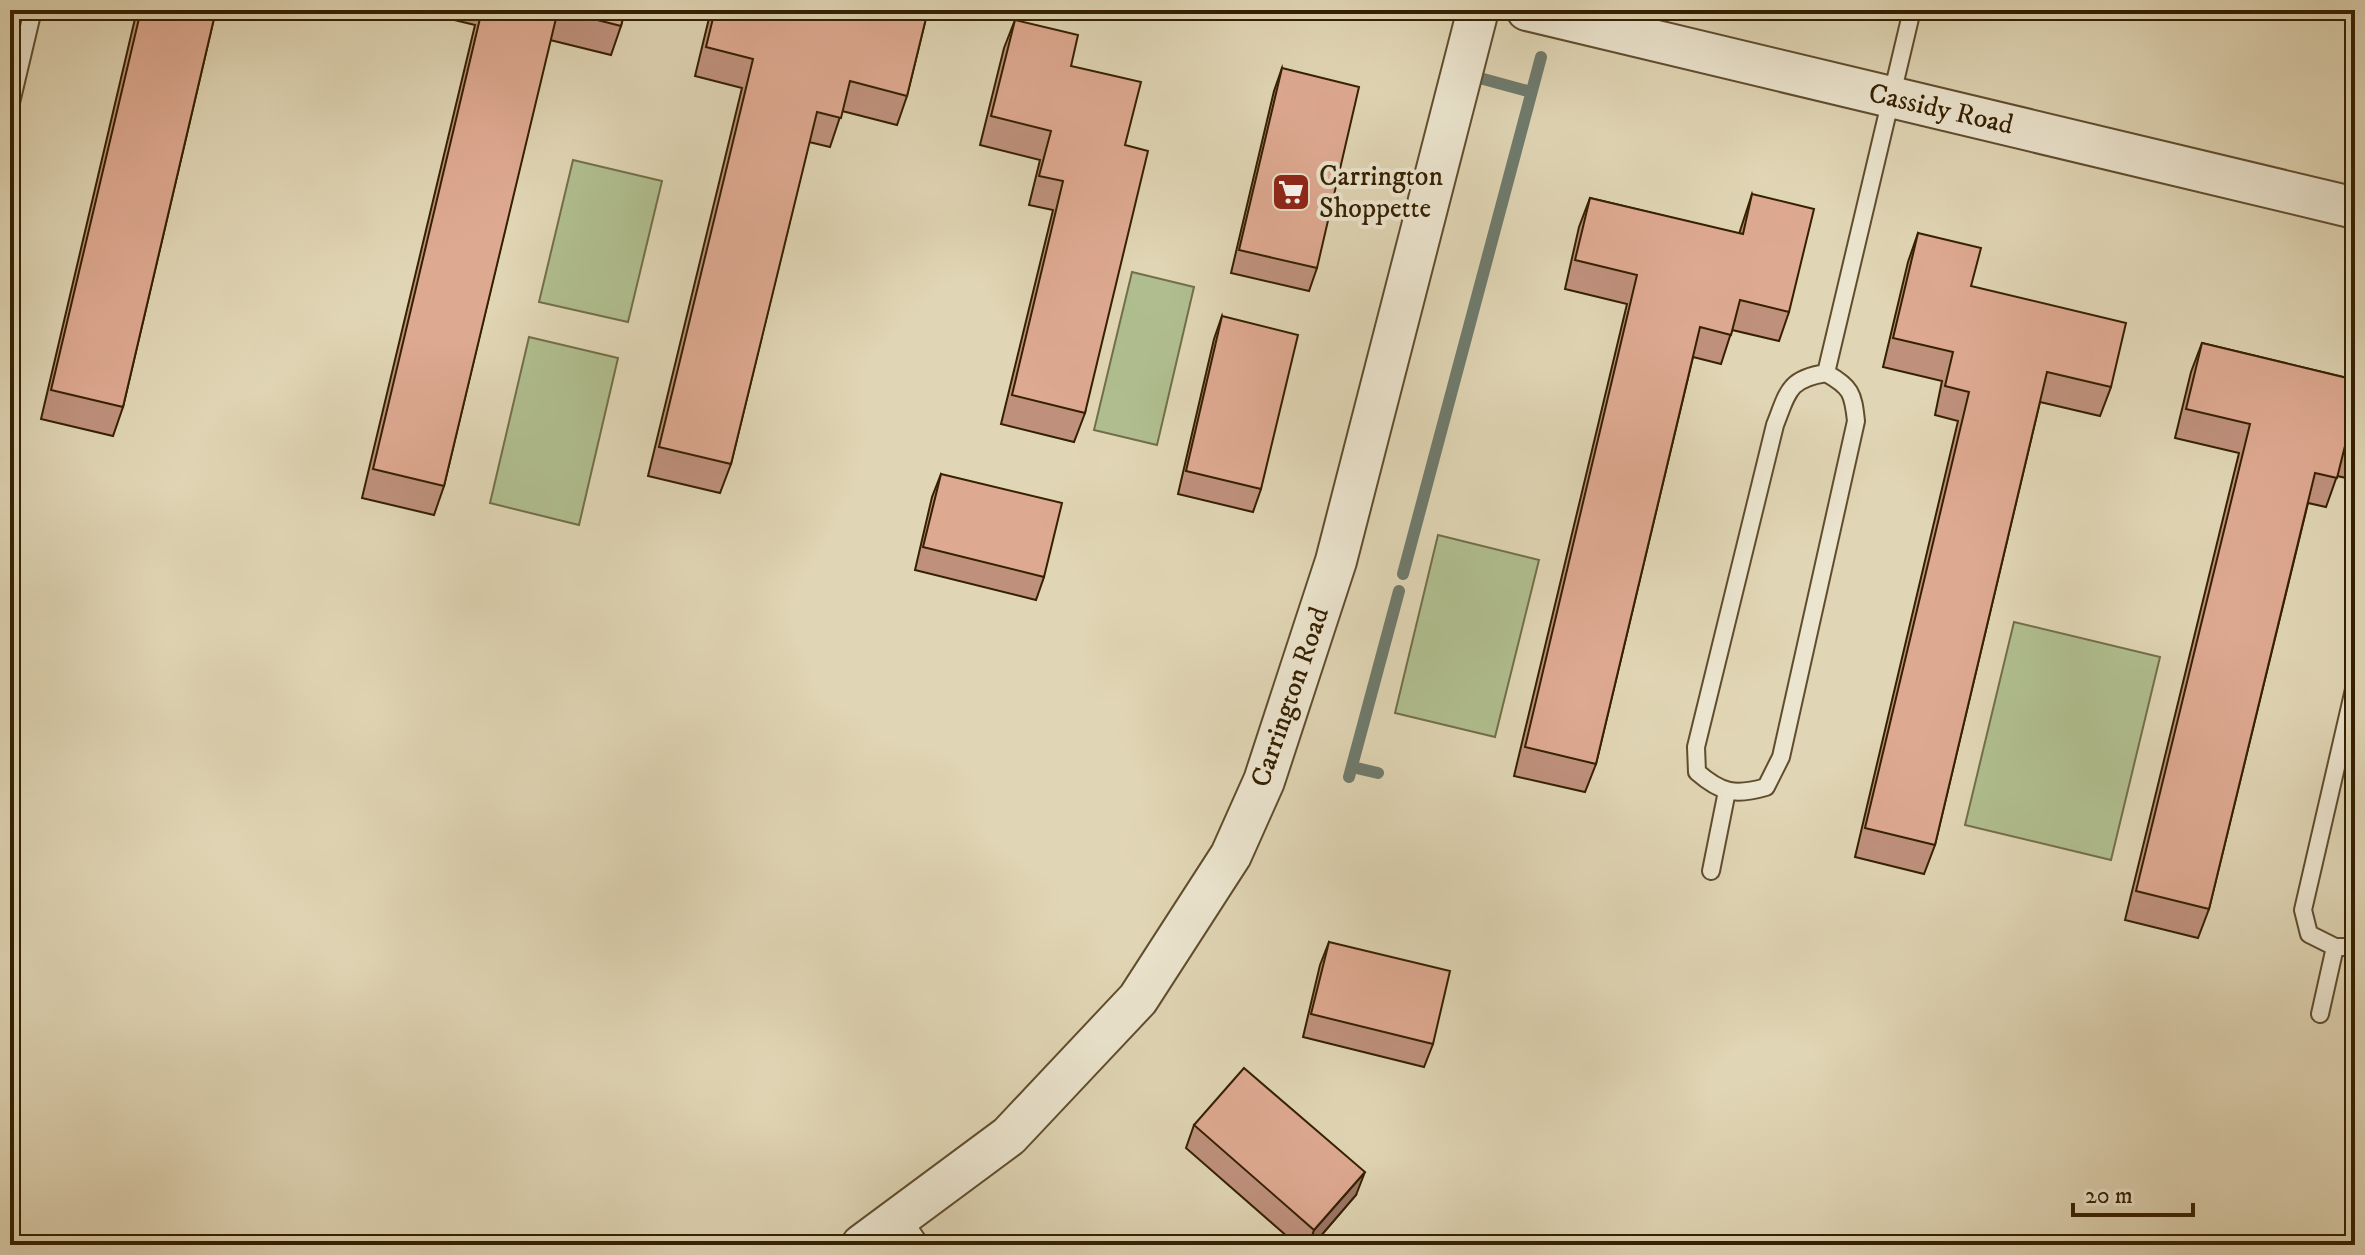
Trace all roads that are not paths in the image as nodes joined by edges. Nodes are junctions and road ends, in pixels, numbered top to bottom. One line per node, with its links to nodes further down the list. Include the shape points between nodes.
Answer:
1 (33, 10): 6 (lane)
2 (1478, 10): 15 (street, Carrington Road, via 1336,561 1264,781 1231,855 1138,999 1009,1136)
3 (1527, 10): 5 (street, Cassidy Road)
4 (1912, 10): 5 (lane)
5 (1893, 98): 7 (street, Cassidy Road); 8 (lane)
6 (10, 107)
7 (2355, 208)
8 (1826, 373): 10 (lane, via 1804,377 1789,390 1775,425 1696,747 1697,772); 10 (lane, via 1853,395 1856,421 1781,757 1766,787)
9 (2355, 685): 12 (lane, via 2303,910 2309,934)
10 (1727, 791): 11 (lane)
11 (1711, 871)
12 (2335, 947): 13 (lane); 14 (lane)
13 (2355, 947)
14 (2320, 1014)
15 (903, 1232): 16 (street, Carrington Road)
16 (862, 1245)

